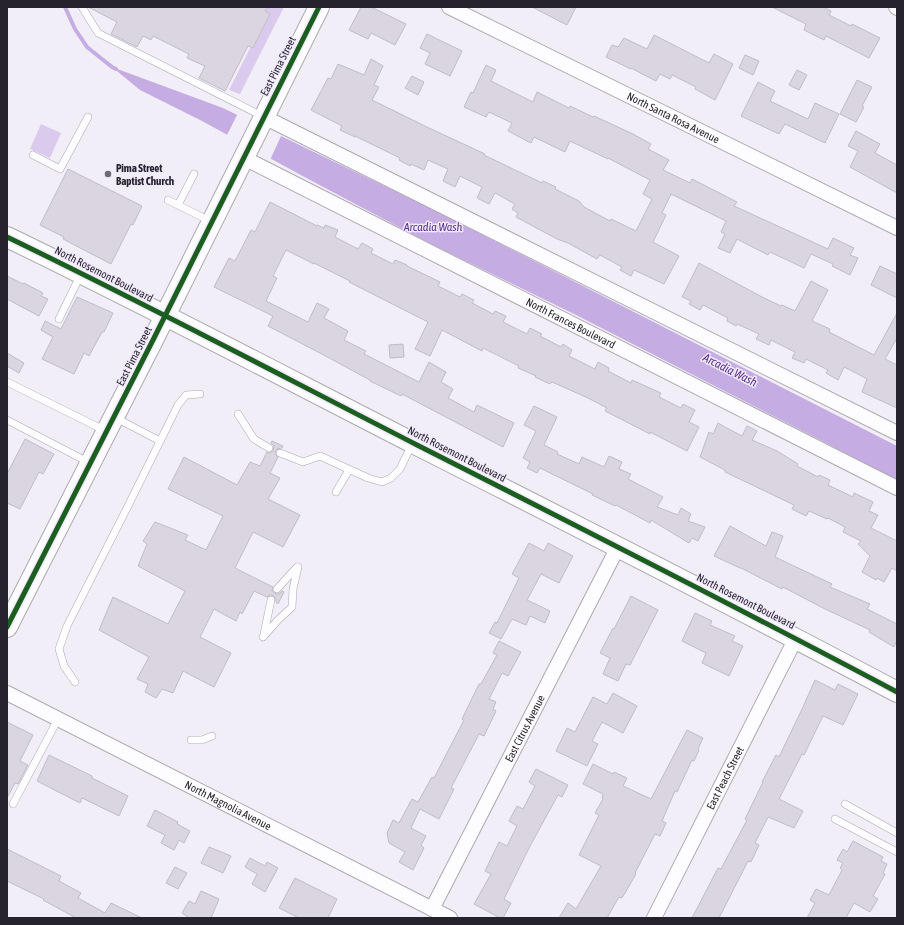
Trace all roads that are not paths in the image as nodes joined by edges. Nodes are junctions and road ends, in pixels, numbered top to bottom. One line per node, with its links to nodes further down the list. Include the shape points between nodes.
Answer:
1 (82, 7): 5 (lane, via 98,33)
2 (319, 7): 5 (street, East Pima Street)
3 (449, 7): 12 (street, North Santa Rosa Avenue)
4 (88, 117): 6 (lane, via 60,169)
5 (262, 121): 7 (street, East Pima Street); 22 (street)
6 (33, 155)
7 (244, 156): 11 (street, East Pima Street); 29 (street, North Frances Boulevard)
8 (194, 174): 10 (lane)
9 (168, 200): 10 (lane)
10 (178, 205): 11 (lane)
11 (212, 222): 15 (street, East Pima Street)
12 (897, 228)
13 (7, 237): 14 (street, North Rosemont Boulevard)
14 (81, 274): 15 (street, North Rosemont Boulevard); 16 (lane)
15 (165, 316): 21 (street, East Pima Street); 24 (street, North Rosemont Boulevard)
16 (59, 318)
17 (7, 382): 21 (lane)
18 (200, 394): 23 (lane, via 186,395)
19 (238, 414): 25 (lane, via 254,439)
20 (7, 420): 27 (lane)
21 (110, 424): 23 (lane); 27 (street, East Pima Street)
22 (897, 433)
23 (160, 441): 36 (lane, via 67,626 59,649 64,666)
24 (413, 442): 28 (lane, via 400,468 391,478 382,482); 31 (street, North Rosemont Boulevard)
25 (269, 448)
26 (280, 453): 28 (lane, via 303,462 320,456)
27 (90, 463): 34 (street, East Pima Street)
28 (349, 470): 30 (lane)
29 (897, 488)
30 (336, 492)
31 (618, 547): 35 (street, North Rosemont Boulevard); 47 (street, East Citrus Avenue)
32 (277, 589): 33 (lane, via 298,567 292,607 263,637)
33 (272, 600)
34 (7, 627)
35 (796, 638): 37 (street, North Rosemont Boulevard); 49 (street, East Peach Street)
36 (75, 682)
37 (897, 692)
38 (7, 693): 39 (street, North Magnolia Avenue)
39 (58, 719): 42 (lane); 47 (street, North Magnolia Avenue)
40 (212, 736): 41 (lane, via 202,740)
41 (191, 740)
42 (13, 804)
43 (845, 804): 45 (lane)
44 (834, 820): 46 (lane)
45 (897, 833)
46 (897, 852)
47 (432, 909): 48 (street, North Magnolia Avenue)
48 (450, 918)
49 (654, 918)

